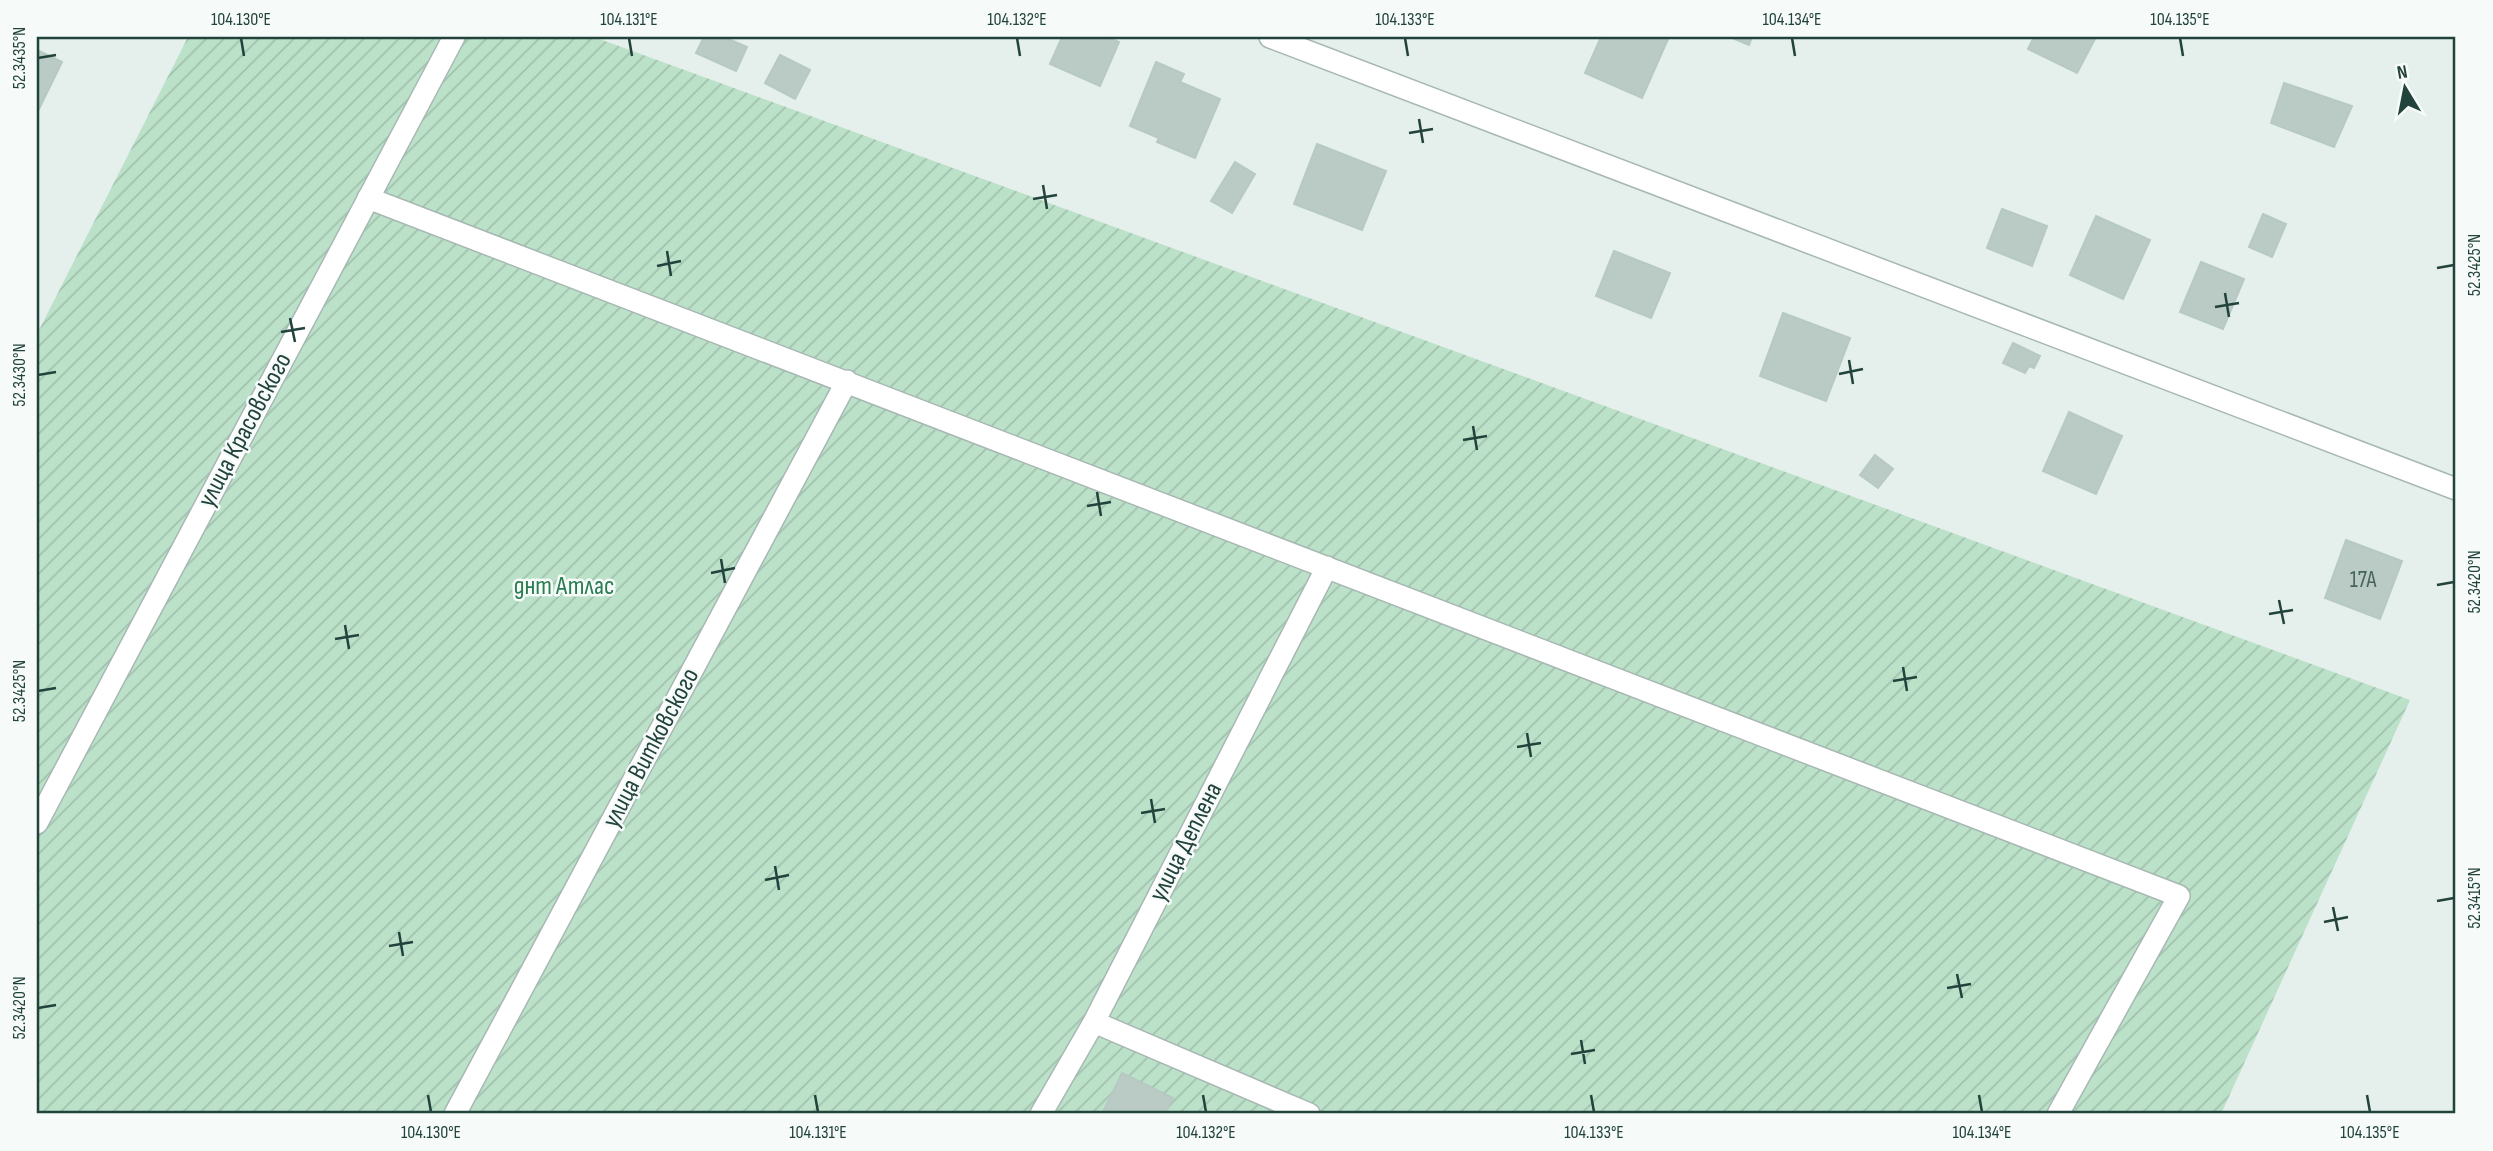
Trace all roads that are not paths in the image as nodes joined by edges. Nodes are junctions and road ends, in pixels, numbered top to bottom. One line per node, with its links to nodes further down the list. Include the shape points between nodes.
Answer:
1 (454, 37): 3 (street, улица Красовского)
2 (1270, 37): 5 (street)
3 (368, 198): 4 (street); 7 (street, улица Красовского)
4 (847, 382): 6 (street); 9 (street, улица Витковского)
5 (2456, 489)
6 (1327, 567): 8 (street, улица Деплена); 12 (street, via 2179,896)
7 (37, 823)
8 (1094, 1023): 10 (street, улица Деплена); 11 (street)
9 (455, 1114)
10 (1041, 1114)
11 (1309, 1114)
12 (2058, 1114)

